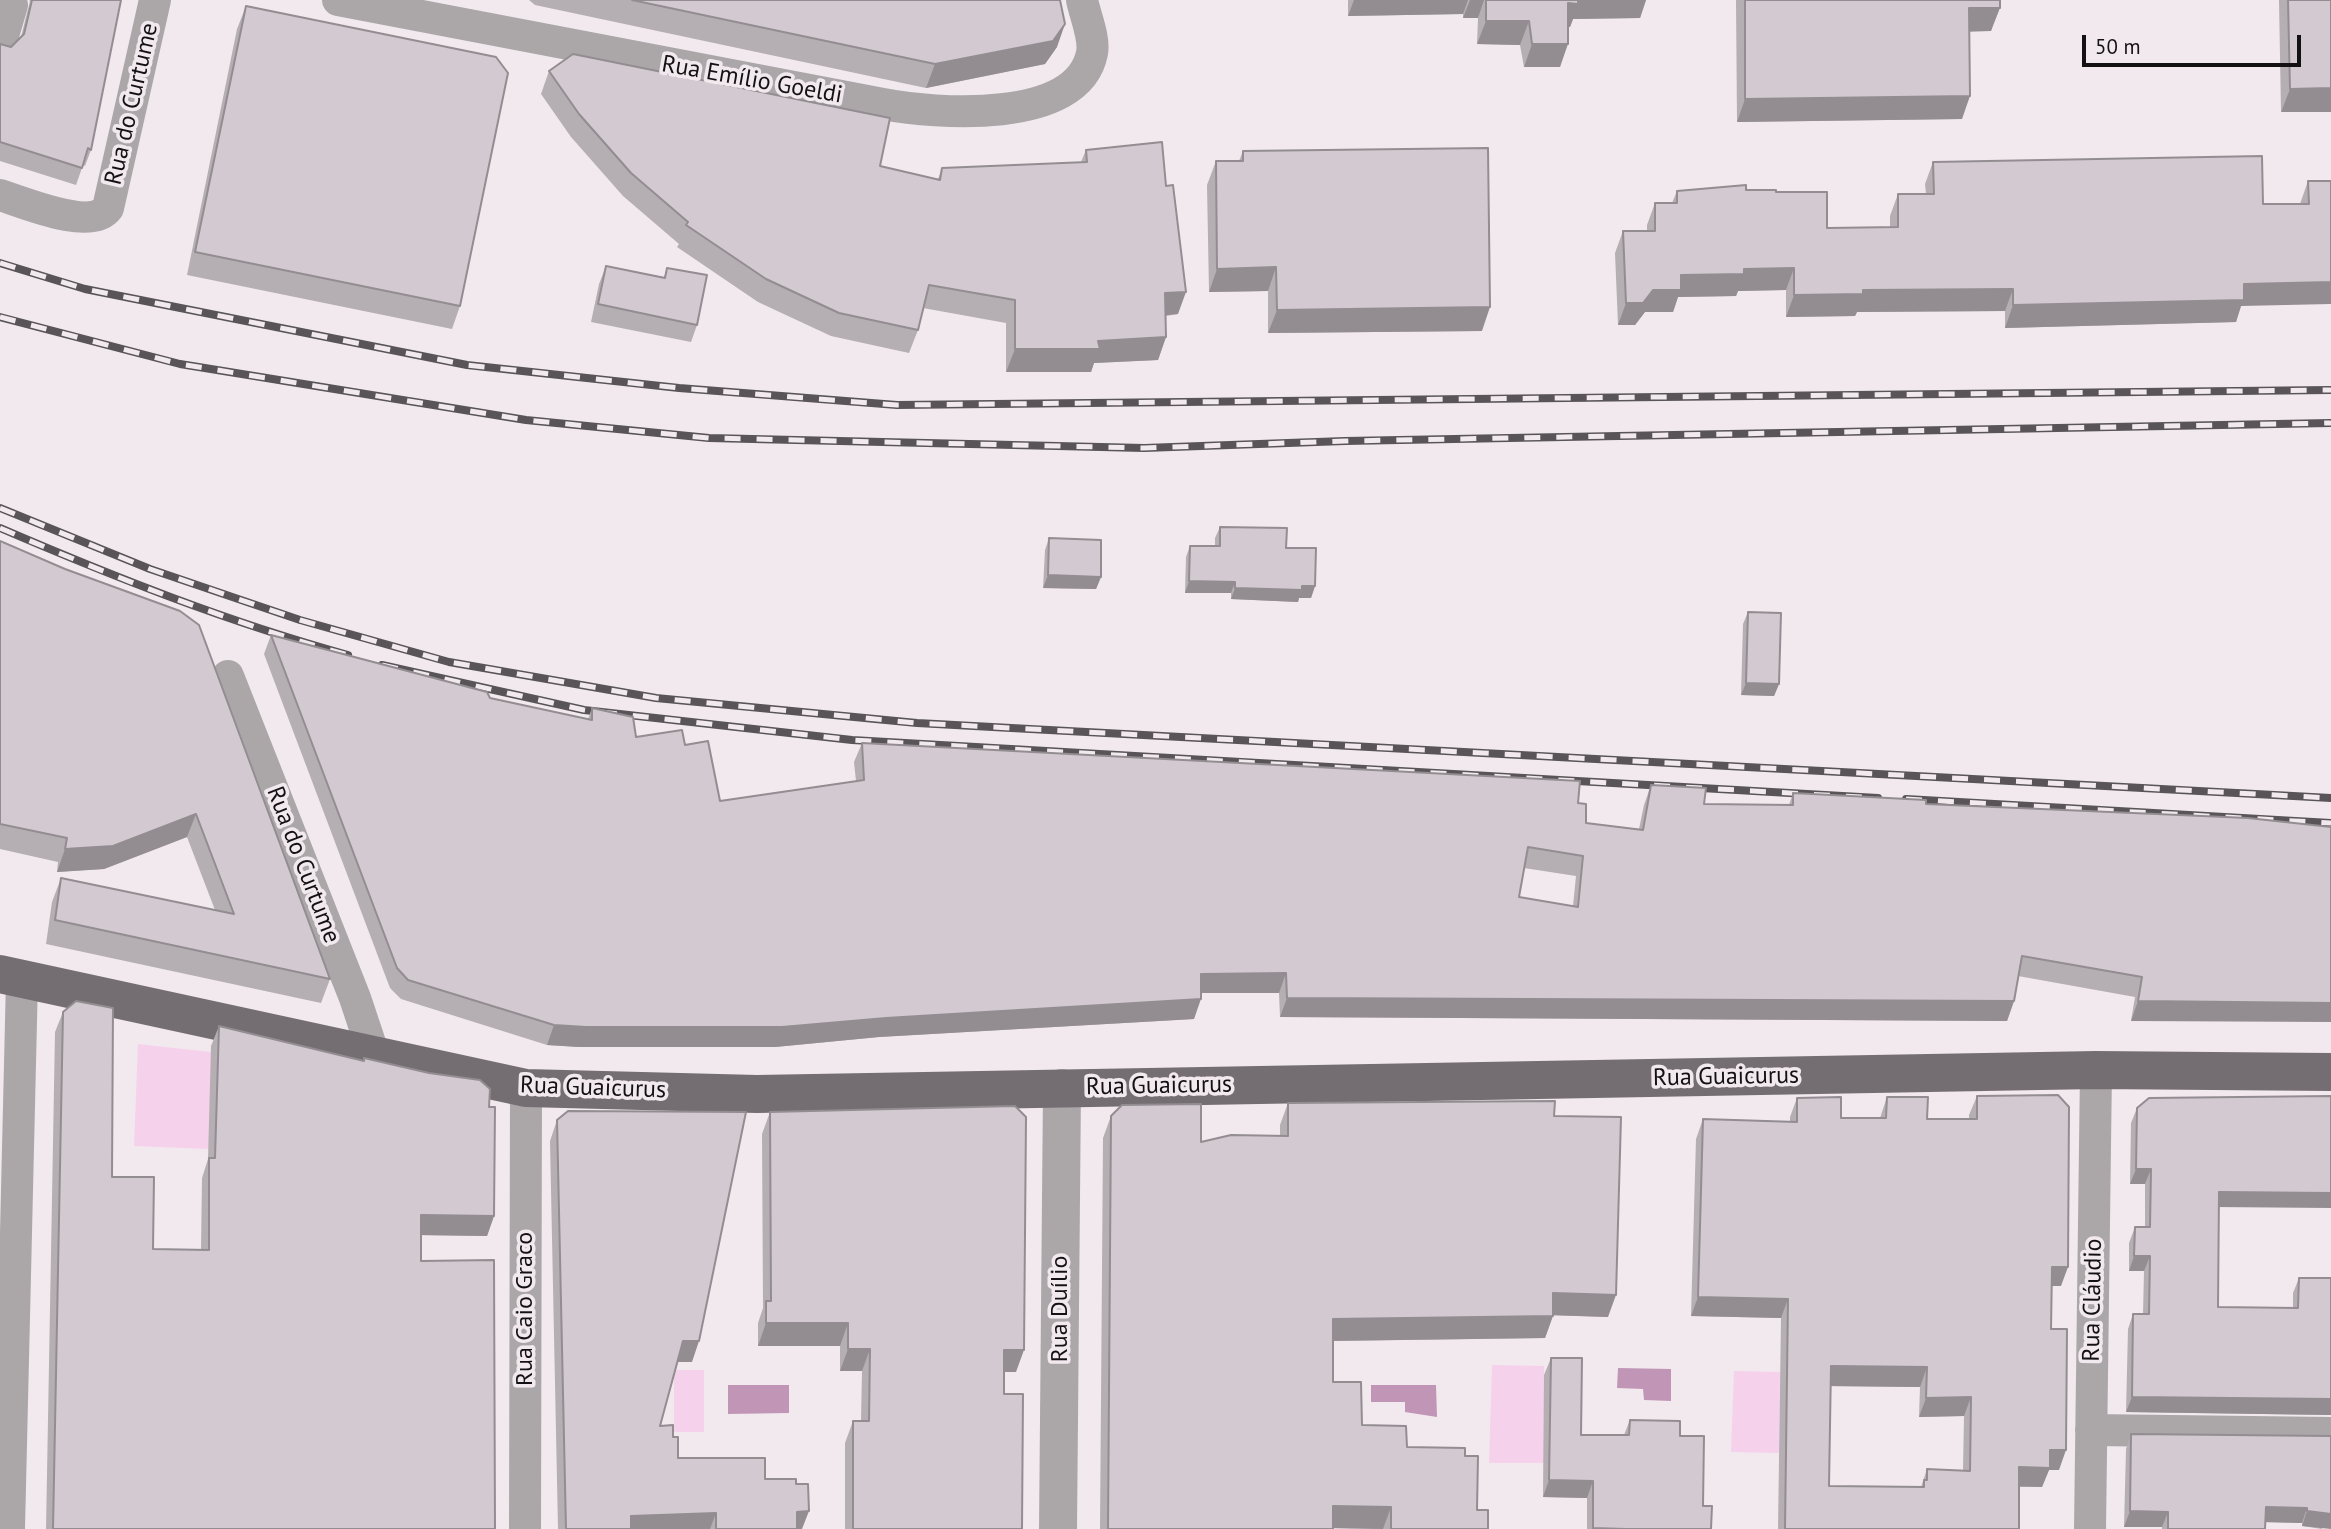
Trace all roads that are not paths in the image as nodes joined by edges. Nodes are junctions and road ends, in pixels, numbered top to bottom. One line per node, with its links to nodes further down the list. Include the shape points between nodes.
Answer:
1 (155, 0): 6 (street, Rua do Curtume, via 103,215 82,218)
2 (338, 0): 3 (street, Rua Emílio Goeldi, via 919,111 953,113 1051,98 1075,84 1093,51)
3 (1082, 0)
4 (12, 5): 5 (street)
5 (0, 46)
6 (0, 195)
7 (228, 676): 9 (street, Rua do Curtume)
8 (11, 976): 9 (main road, Rua Guaicurus); 16 (street)
9 (374, 1055): 12 (main road, Rua Guaicurus)
10 (2096, 1070): 11 (main road, Rua Guaicurus); 13 (main road, Rua Guaicurus); 14 (street, Rua Cláudio)
11 (2331, 1072)
12 (526, 1088): 13 (main road, Rua Guaicurus, via 757,1094); 17 (street, Rua Caio Graco)
13 (1062, 1088): 18 (street, Rua Duílio)
14 (2091, 1430): 15 (street); 19 (street, Rua Cláudio)
15 (2331, 1433)
16 (9, 1529)
17 (525, 1529)
18 (1058, 1529)
19 (2090, 1529)

